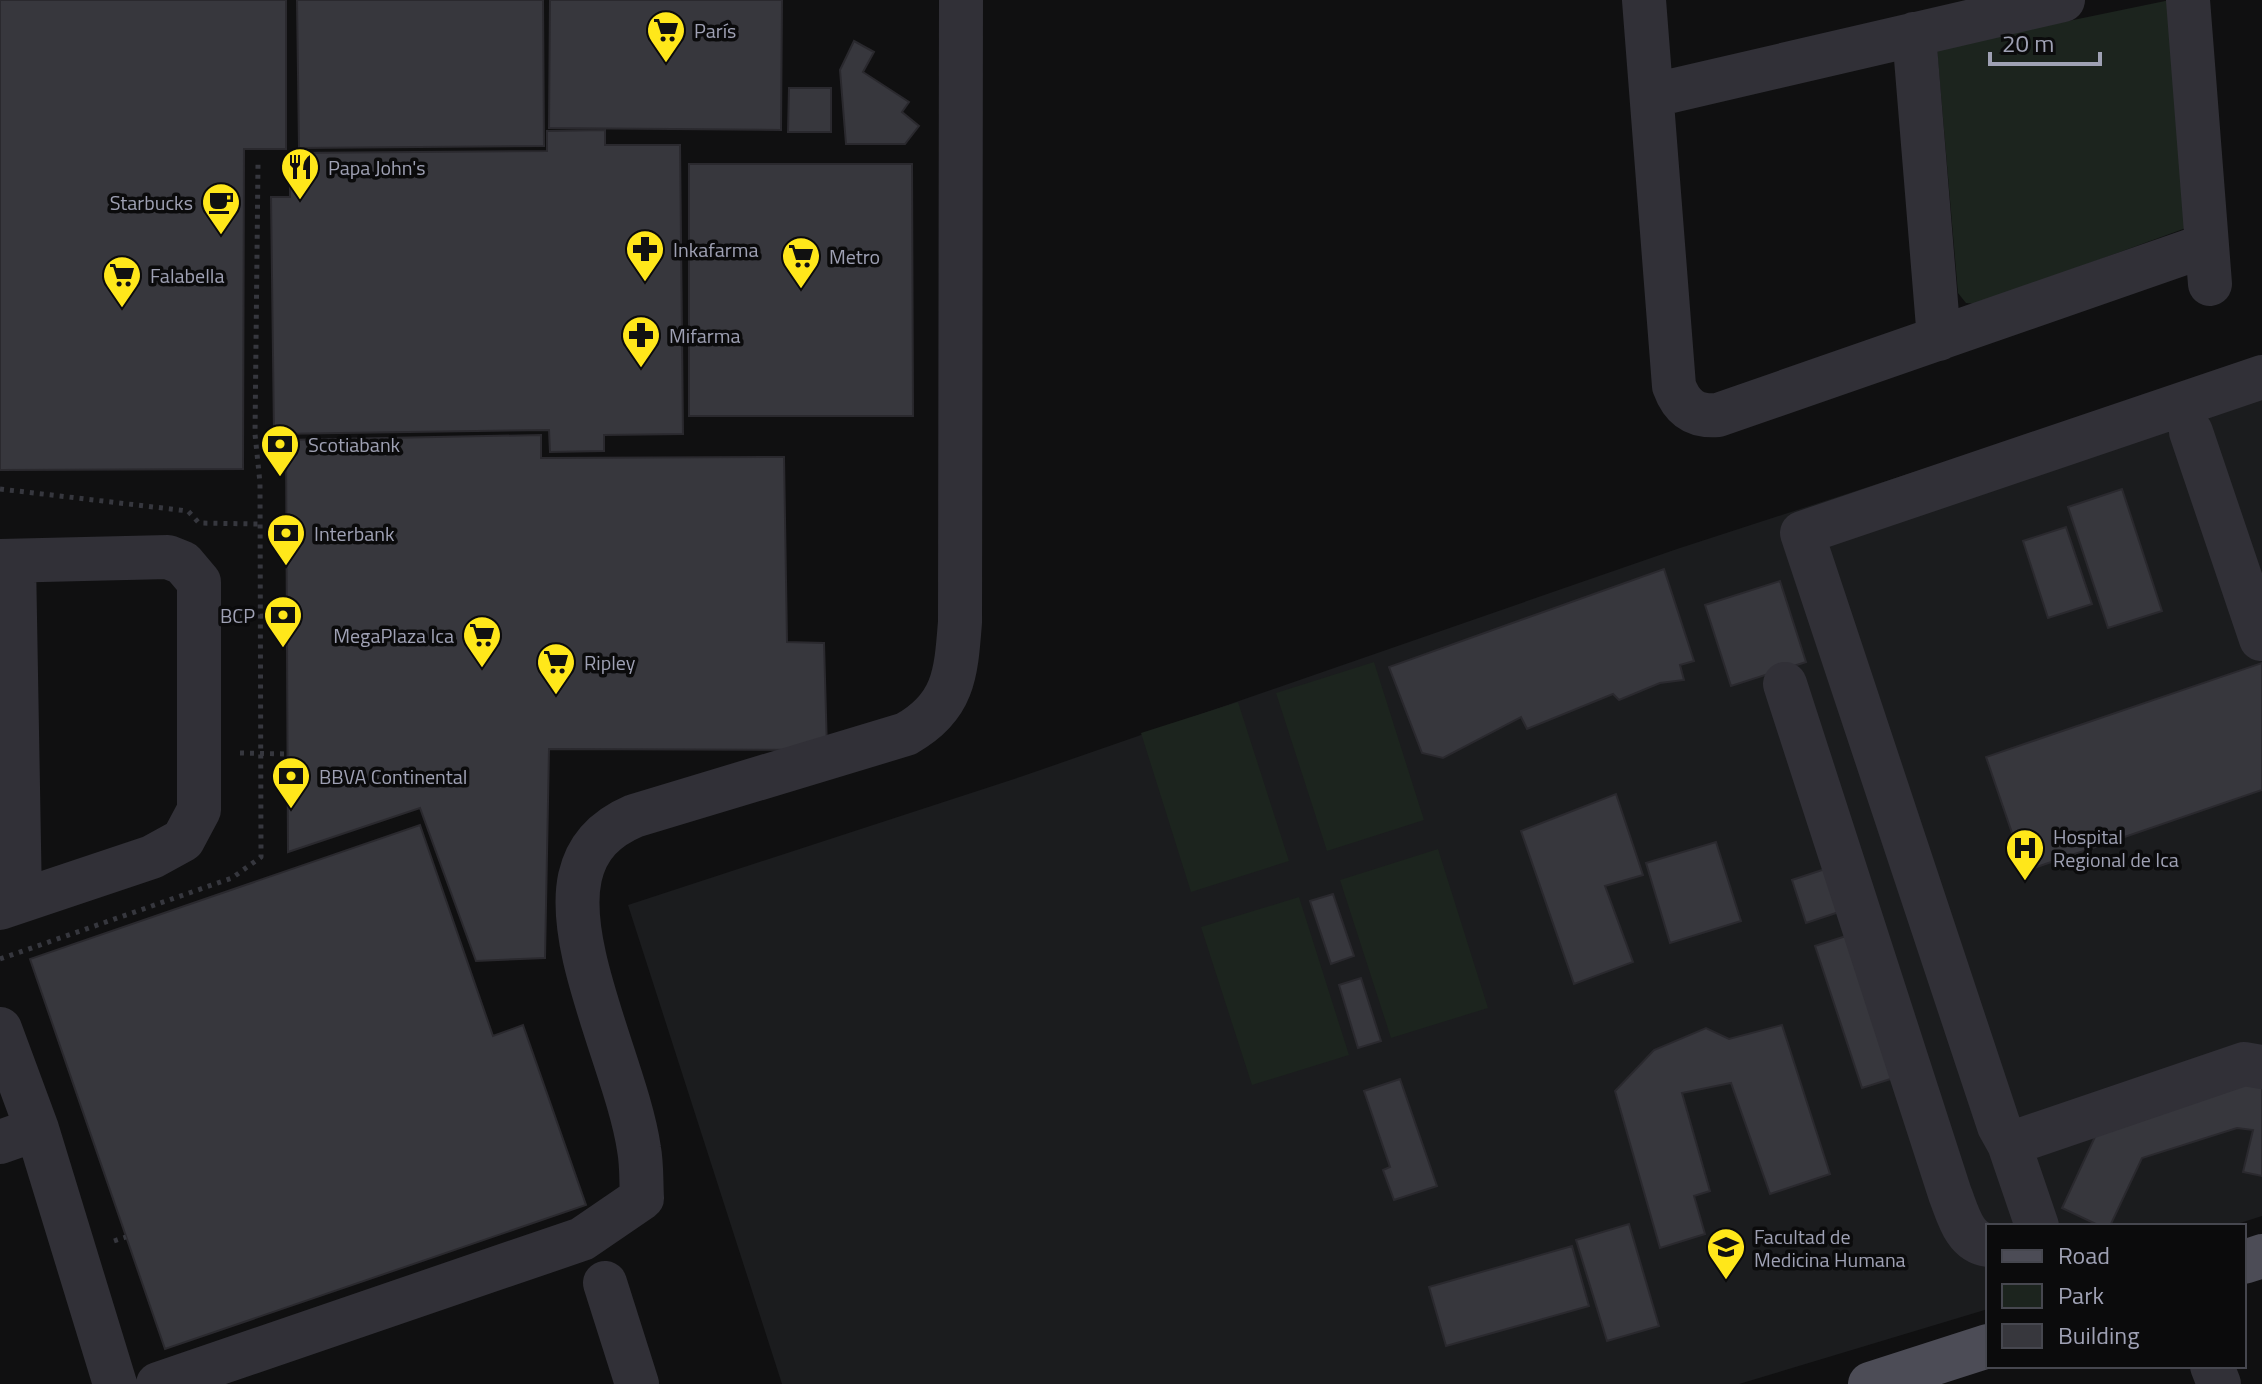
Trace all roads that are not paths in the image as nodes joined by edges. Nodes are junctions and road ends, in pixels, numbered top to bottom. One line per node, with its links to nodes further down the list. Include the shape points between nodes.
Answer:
1 (961, 0): 27 (street, via 960,622 957,659 940,708 906,734 634,816 615,825 588,854 580,878 578,926 639,1148 642,1198 582,1239)
2 (1644, 0): 6 (street)
3 (2063, 0): 5 (street)
4 (2188, 0): 7 (street, via 2208,264)
5 (1914, 34): 6 (street); 7 (street)
6 (1654, 95): 7 (street, via 1674,386 1685,407 1718,415)
7 (1939, 339)
8 (2262, 377): 11 (street, via 1802,533)
9 (2262, 408): 10 (street)
10 (2191, 432): 11 (street); 13 (street)
11 (1811, 559): 14 (street)
12 (7, 561): 16 (street); 16 (street, via 168,557 183,563 199,582 199,810 183,840 152,857)
13 (2261, 639)
14 (1854, 689): 15 (street); 17 (street, via 1789,696)
15 (1921, 892): 17 (street); 21 (street)
16 (10, 905)
17 (1859, 912): 23 (street, via 1950,1194 1963,1227 1972,1239)
18 (0, 1029): 20 (street)
19 (2262, 1067): 21 (street, via 2244,1064)
20 (18, 1136): 26 (street)
21 (2009, 1144): 22 (street)
22 (2036, 1224)
23 (1986, 1244)
24 (605, 1283): 28 (street)
25 (1986, 1347): 29 (main road)
26 (115, 1384)
27 (158, 1384)
28 (637, 1384)
29 (1870, 1384)

